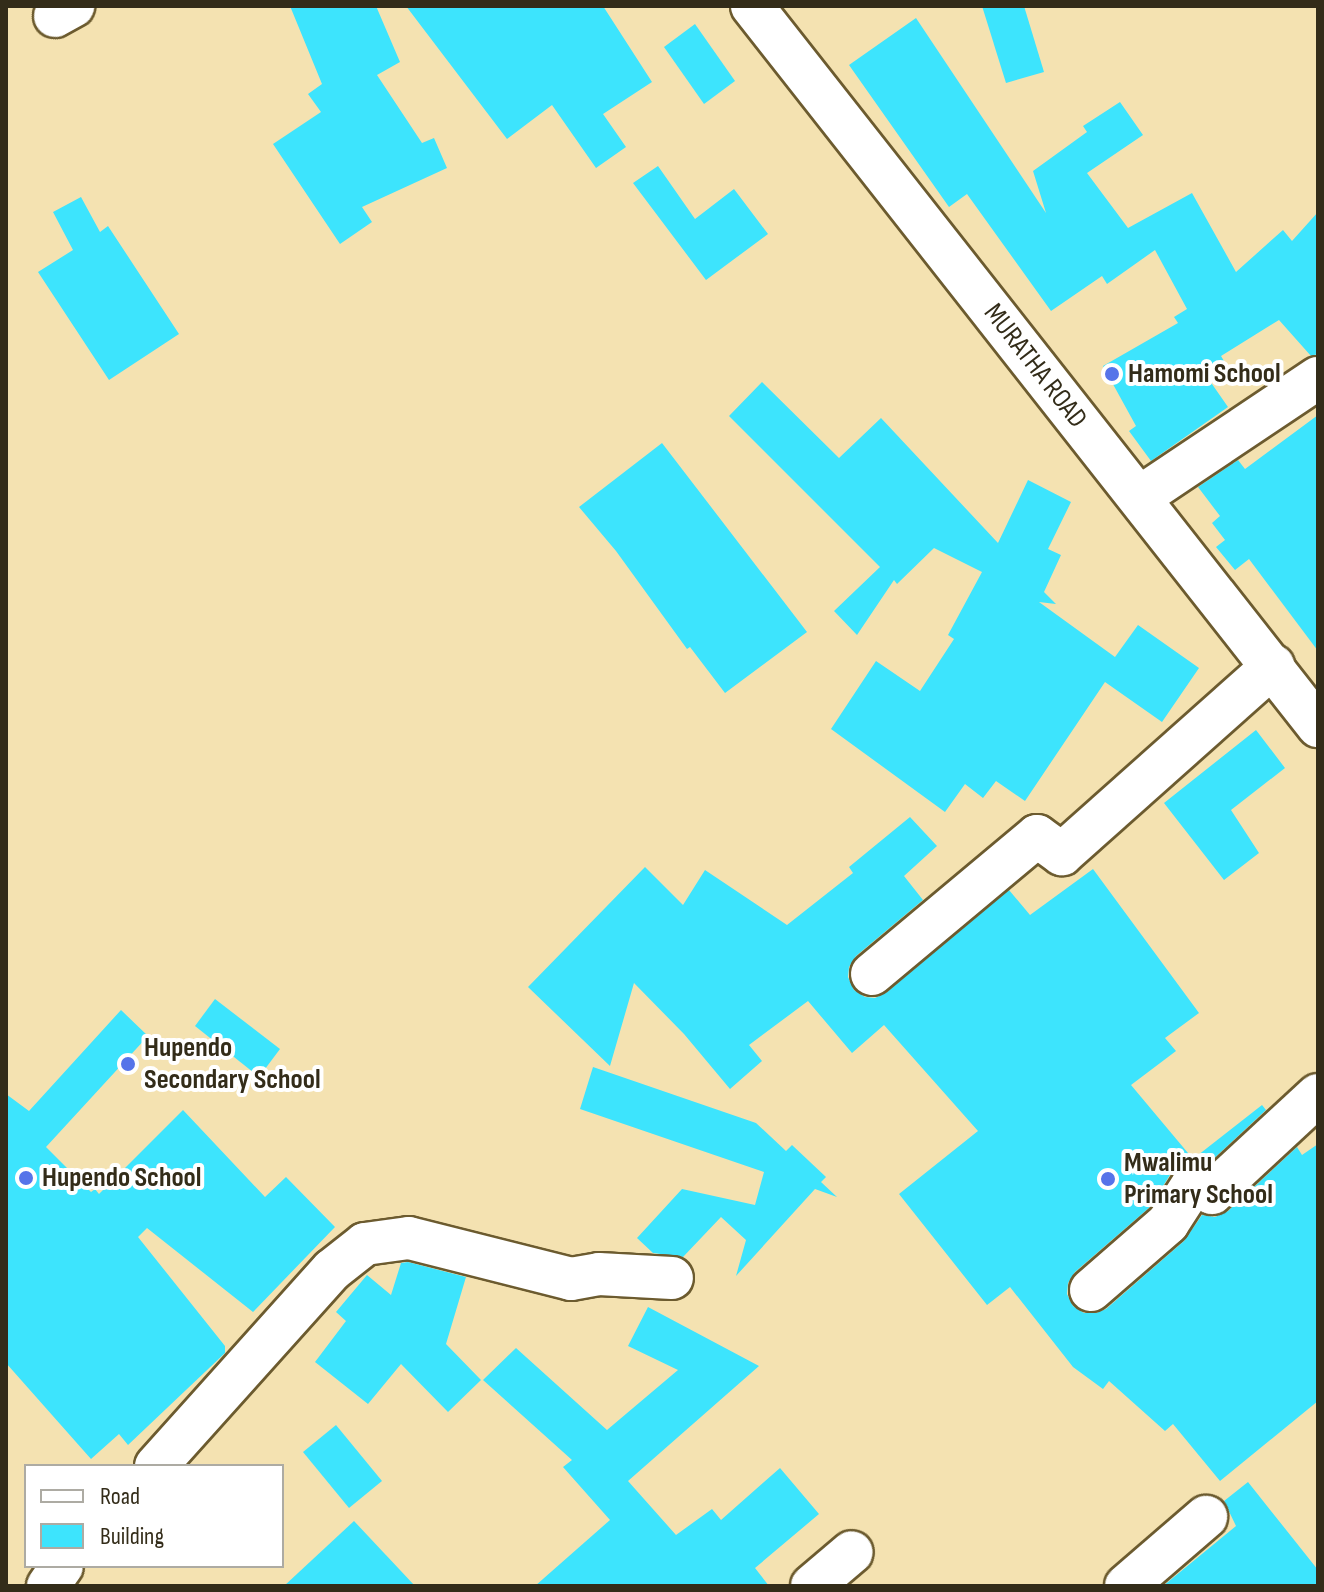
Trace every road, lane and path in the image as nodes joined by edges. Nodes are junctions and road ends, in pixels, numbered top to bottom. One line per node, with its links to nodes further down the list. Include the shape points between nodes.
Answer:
1 (752, 6): 3 (street, MURATHA ROAD)
2 (1318, 378): 3 (street)
3 (1140, 497): 4 (street, MURATHA ROAD)
4 (1273, 666): 5 (street, MURATHA ROAD); 6 (street, via 1062,854 1037,836)
5 (1318, 726)
6 (872, 974)
7 (1318, 1095): 9 (street, via 1212,1193 1193,1184 1168,1223)
8 (672, 1278): 10 (street, via 599,1274 571,1279 409,1238 365,1244 332,1270)
9 (1091, 1290)
10 (158, 1464)
11 (1206, 1517): 16 (street)
12 (852, 1552): 15 (street)
13 (61, 1568): 14 (street)
14 (48, 1586)
15 (812, 1586)
16 (1126, 1586)

